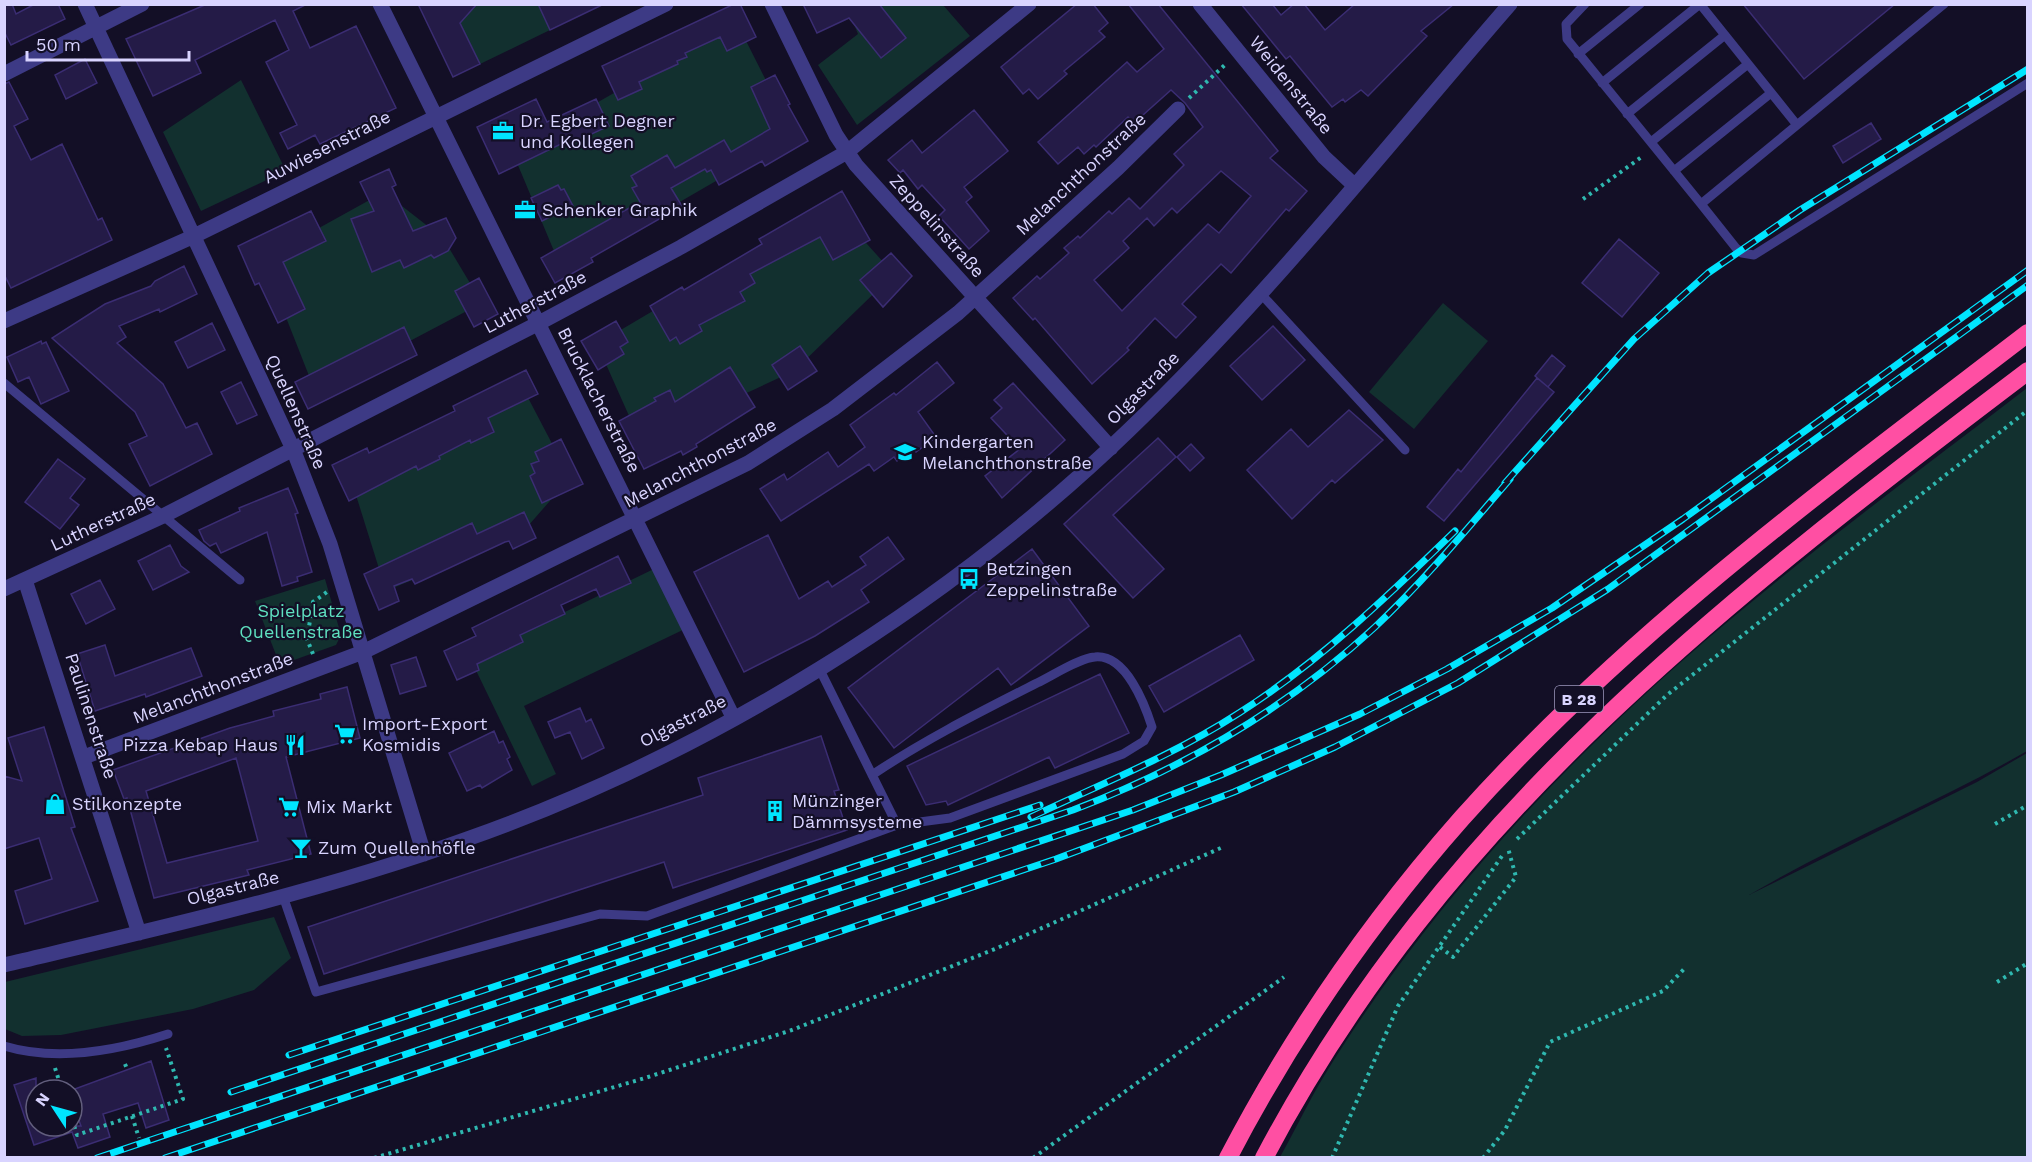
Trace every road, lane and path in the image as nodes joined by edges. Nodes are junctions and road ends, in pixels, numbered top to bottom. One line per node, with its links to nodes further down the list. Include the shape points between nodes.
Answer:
1 (85, 4): 13 (street, Quellenstraße)
2 (141, 4): 13 (street)
3 (380, 4): 24 (street, Brucklacherstraße)
4 (666, 4): 24 (street, Auwiesenstraße)
5 (772, 4): 27 (street, Zeppelinstraße)
6 (1029, 4): 27 (street, Lutherstraße)
7 (1200, 4): 15 (street, Weidenstraße)
8 (1510, 4): 29 (street, Olgastraße)
9 (1585, 4): 16 (lane, via 1569,19 1564,32)
10 (1640, 4): 16 (lane)
11 (1700, 4): 14 (lane); 19 (lane)
12 (1944, 4): 25 (lane)
13 (96, 27): 18 (street); 31 (street, Quellenstraße)
14 (1725, 35): 17 (lane); 23 (lane)
15 (1239, 52): 22 (path); 29 (street, Weidenstraße, via 1324,157)
16 (1578, 54): 19 (lane)
17 (1748, 64): 21 (lane); 26 (lane)
18 (4, 74)
19 (1602, 83): 23 (lane)
20 (2028, 83): 30 (lane, via 1754,255 1748,256 1736,248)
21 (1771, 93): 25 (lane); 28 (lane)
22 (1178, 109): 33 (street, Melanchthonstraße)
23 (1627, 114): 26 (lane)
24 (435, 116): 31 (street, Auwiesenstraße); 35 (street, Brucklacherstraße)
25 (1797, 125): 30 (lane)
26 (1651, 142): 28 (lane)
27 (847, 152): 33 (street, Zeppelinstraße); 35 (street, Lutherstraße)
28 (1674, 171): 30 (lane)
29 (1354, 186): 32 (street, Olgastraße)
30 (1701, 204)
31 (192, 237): 34 (street, Auwiesenstraße); 41 (street, Quellenstraße)
32 (1261, 294): 40 (street, Olgastraße); 42 (lane)
33 (976, 298): 40 (street, Zeppelinstraße); 44 (street, Melanchthonstraße, via 833,409 748,463)
34 (4, 321)
35 (539, 323): 41 (street, Lutherstraße); 44 (street, Brucklacherstraße)
36 (2028, 333): 78 (highway, B 28, via 1778,526 1560,716 1417,871 1339,972)
37 (2028, 371): 79 (highway, B 28, via 1784,561 1646,677 1577,743 1449,882 1390,955 1325,1052)
38 (4, 383): 43 (lane)
39 (2028, 410): 59 (path, via 1667,695)
40 (1111, 448): 50 (street, Olgastraße, via 912,608)
41 (293, 449): 43 (street, Lutherstraße); 49 (street, Quellenstraße, via 330,544)
42 (1405, 450)
43 (161, 517): 45 (street, Lutherstraße); 46 (lane)
44 (637, 519): 49 (street, Melanchthonstraße); 52 (street, Brucklacherstraße)
45 (26, 580): 47 (street, Lutherstraße); 53 (street, Paulinenstraße)
46 (240, 580)
47 (4, 590)
48 (318, 598): 51 (path, via 313,602 307,639)
49 (363, 652): 51 (street, Melanchthonstraße); 60 (street, Quellenstraße)
50 (819, 668): 52 (street, Olgastraße); 54 (lane)
51 (319, 669): 53 (street, Melanchthonstraße)
52 (733, 717): 60 (street, Olgastraße, via 583,792)
53 (84, 757): 62 (street, Paulinenstraße)
54 (872, 775): 57 (lane); 57 (lane, via 914,747 1096,656 1110,660 1132,679 1152,727 1144,741 1123,754 950,818)
55 (2028, 805): 56 (path)
56 (1995, 824)
57 (897, 825): 61 (lane, via 647,916 600,914 316,992)
58 (1223, 847): 76 (path, via 995,949 792,1030)
59 (1508, 848): 63 (path); 63 (path, via 1516,877 1453,957)
60 (424, 854): 61 (street, Olgastraße)
61 (283, 896): 62 (street, Olgastraße)
62 (139, 933): 65 (street, Olgastraße)
63 (1440, 947): 80 (path, via 1398,1006)
64 (2028, 963): 68 (path)
65 (4, 965)
66 (1685, 968): 81 (path, via 1663,991 1550,1042 1505,1130)
67 (1284, 976): 77 (path)
68 (1997, 981)
69 (165, 1035): 71 (lane, via 98,1051); 73 (path, via 183,1099)
70 (4, 1046): 71 (lane)
71 (50, 1053): 72 (path)
72 (58, 1078)
73 (132, 1116): 74 (path); 75 (path)
74 (84, 1132)
75 (139, 1138)
76 (374, 1158)
77 (1033, 1158)
78 (1228, 1158)
79 (1264, 1158)
80 (1332, 1158)
81 (1483, 1158)

